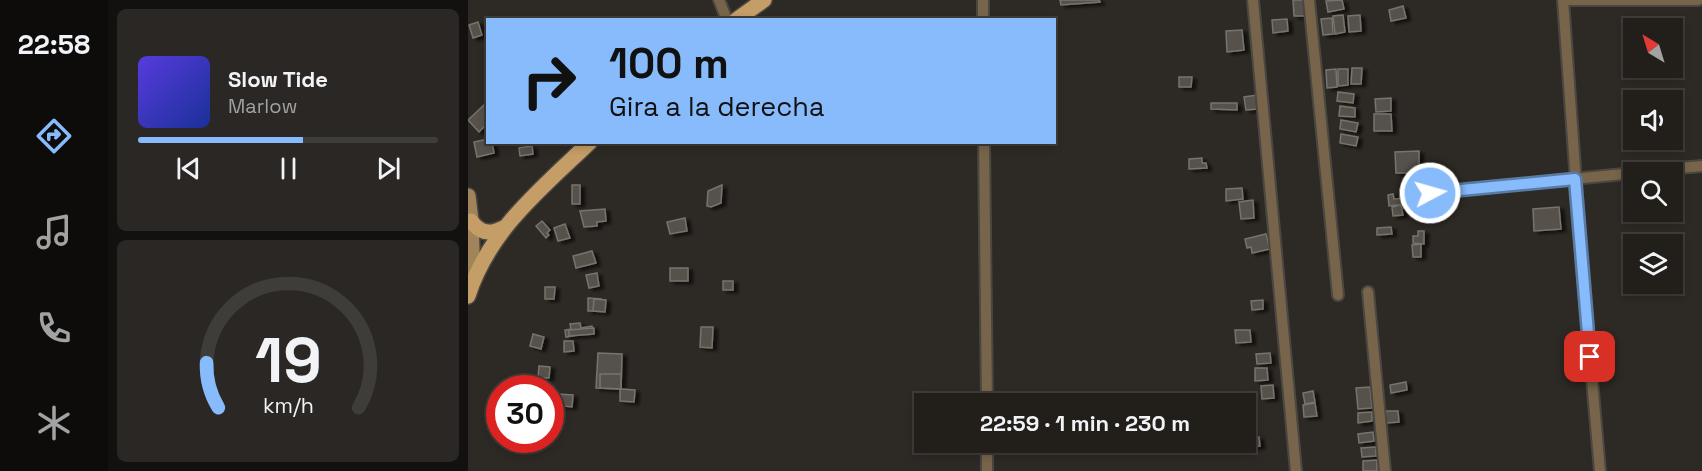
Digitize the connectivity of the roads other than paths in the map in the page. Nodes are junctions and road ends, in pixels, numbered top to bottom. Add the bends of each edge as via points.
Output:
1 (719, 0) edge
2 (764, 0) edge
3 (983, 0) edge
4 (1253, 0) edge
5 (1309, 0) edge
6 (1565, 0) edge
7 (1698, 0) edge
8 (726, 18) edge
9 (739, 18) edge
10 (983, 18) edge
11 (588, 144) edge
12 (984, 144) edge
13 (1702, 166) edge
14 (1683, 168) edge
15 (1623, 174) edge
16 (1575, 179) junction
17 (1430, 193) dead end
18 (468, 196) edge
19 (471, 221) junction
20 (504, 228) junction
21 (473, 280) junction
22 (1368, 292) dead end
23 (1338, 295) dead end
24 (468, 296) edge
25 (987, 393) edge
26 (987, 453) edge
27 (987, 471) edge
28 (1296, 471) edge
29 (1385, 471) edge
30 (1600, 471) edge

1 - 8 street
2 - 9 main road
3 - 10 street
4 - 28 street
5 - 23 street
6 - 7 street
6 - 16 street
11 - 20 main road
12 - 25 street
13 - 14 street
15 - 16 street
16 - 17 street
16 - 30 street
18 - 19 street
19 - 20 main road via 484,232
19 - 21 street
20 - 21 main road
21 - 24 main road
22 - 29 street
26 - 27 street

